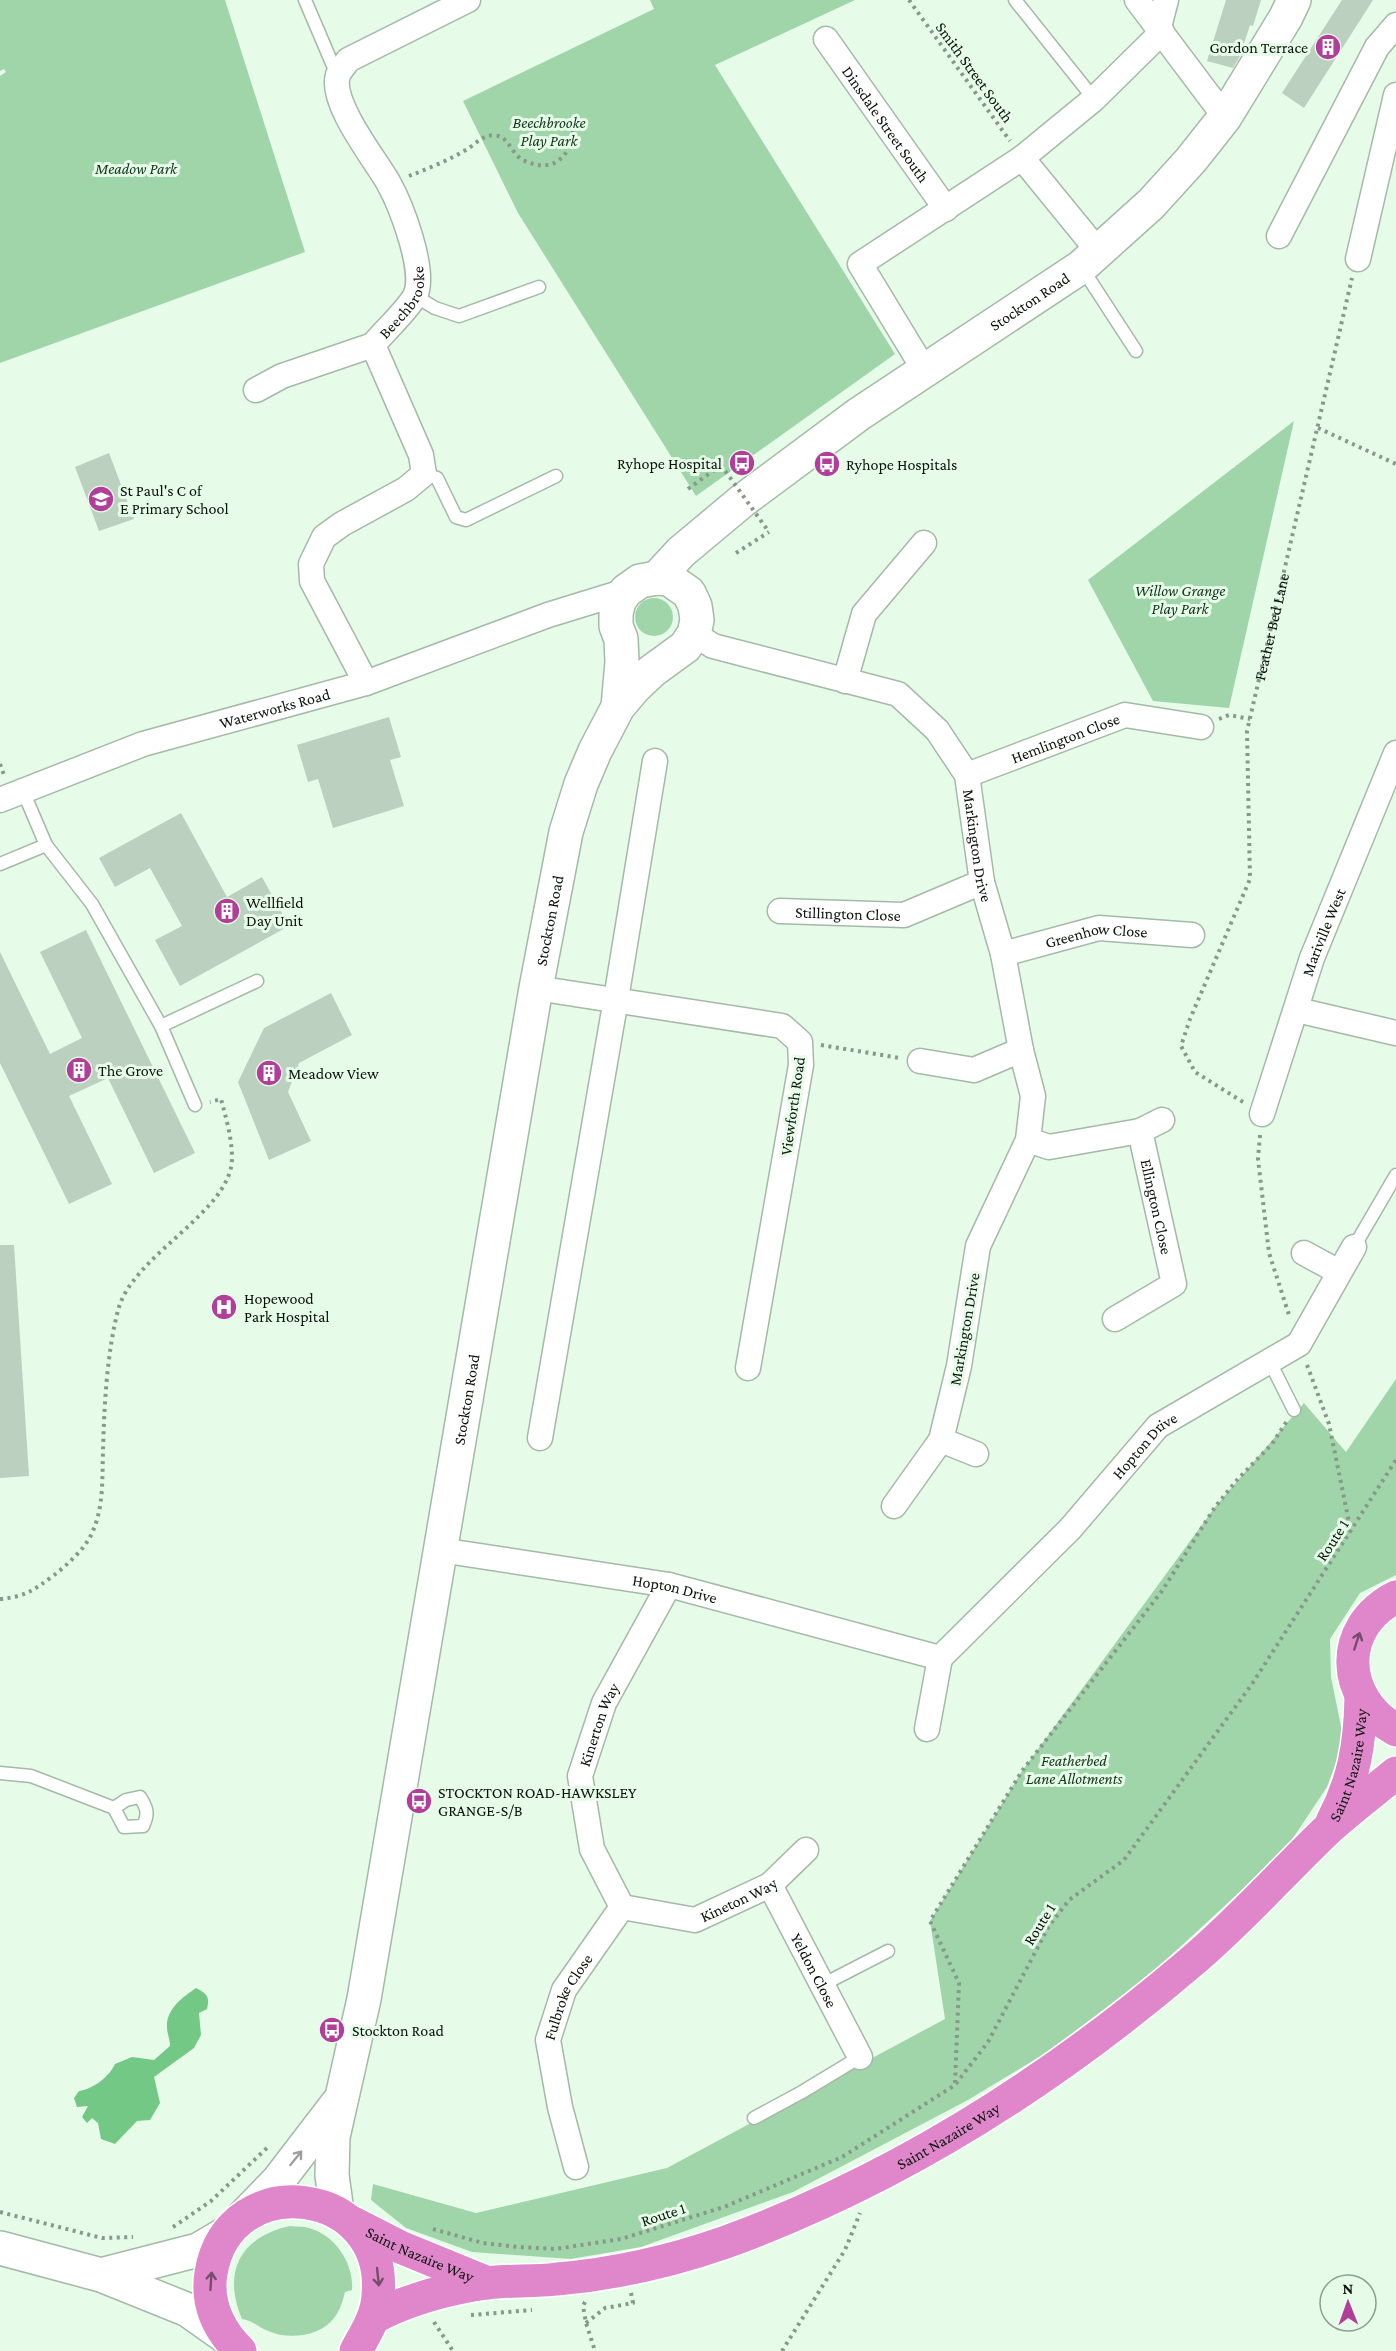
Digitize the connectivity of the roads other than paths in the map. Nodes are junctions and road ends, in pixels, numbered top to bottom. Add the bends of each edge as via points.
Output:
1 (304, 0) edge
2 (468, 0) edge
3 (1015, 0) edge
4 (1137, 0) edge
5 (1166, 0) edge
6 (1294, 0) edge
7 (1396, 25) edge
8 (1160, 29) junction
9 (826, 39) dead end
10 (338, 76) junction
11 (1396, 95) edge
12 (1094, 99) junction
13 (1225, 117) junction
14 (1022, 158) junction
15 (946, 209) junction
16 (1279, 236) dead end
17 (1090, 259) junction
18 (1358, 259) road end
19 (539, 287) dead end
20 (415, 296) junction
21 (373, 345) junction
22 (1136, 351) dead end
23 (925, 371) junction
24 (256, 390) dead end
25 (424, 474) junction
26 (556, 476) dead end
27 (699, 537) junction
28 (924, 543) dead end
29 (657, 578) junction
30 (626, 591) junction
31 (688, 593) junction
32 (548, 615) junction
33 (618, 633) junction
34 (683, 645) junction
35 (845, 681) junction
36 (366, 683) junction
37 (618, 707) junction
38 (1201, 727) road end
39 (1396, 753) edge
40 (655, 761) dead end
41 (967, 775) junction
42 (23, 791) junction
43 (0, 800) edge
44 (46, 845) junction
45 (0, 864) edge
46 (982, 882) junction
47 (780, 911) dead end
48 (1192, 935) dead end
49 (1003, 954) junction
50 (257, 981) dead end
51 (536, 988) junction
52 (616, 999) junction
53 (1297, 1010) junction
54 (160, 1026) junction
55 (1396, 1033) edge
56 (1021, 1050) junction
57 (920, 1061) road end
58 (195, 1105) road end
59 (1262, 1114) road end
60 (1162, 1120) dead end
61 (1140, 1131) junction
62 (1028, 1140) junction
63 (1396, 1175) edge
64 (1354, 1247) joint
65 (1304, 1253) dead end
66 (1339, 1272) junction
67 (1115, 1319) dead end
68 (1270, 1362) junction
69 (748, 1368) dead end
70 (1294, 1410) road end
71 (540, 1438) dead end
72 (941, 1440) junction
73 (976, 1454) dead end
74 (894, 1506) dead end
75 (440, 1550) junction
76 (669, 1585) junction
77 (1396, 1597) edge
78 (940, 1658) junction
79 (1361, 1697) junction
80 (927, 1729) dead end
81 (1396, 1730) edge
82 (0, 1773) edge
83 (1396, 1773) edge
84 (114, 1808) dead end
85 (1328, 1830) junction
86 (806, 1850) dead end
87 (770, 1885) junction
88 (622, 1907) junction
89 (888, 1951) dead end
90 (822, 1985) junction
91 (860, 2057) joint
92 (340, 2100) junction
93 (754, 2118) dead end
94 (576, 2167) dead end
95 (344, 2217) junction
96 (235, 2225) junction
97 (0, 2248) edge
98 (101, 2275) junction
99 (488, 2283) junction
100 (361, 2338) edge
101 (233, 2344) edge

1 - 10 lane
2 - 10 street via 348,60
3 - 12 lane
4 - 8 street
5 - 8 street
6 - 13 main road, Stockton Road
7 - 16 street via 1377,47
8 - 12 street
8 - 13 street
9 - 15 street, Dinsdale Street South
10 - 20 street, Beechbrooke via 338,89 348,117 388,182 407,227 419,268
11 - 18 street
12 - 14 street
13 - 17 main road, Stockton Road via 1151,204
14 - 15 street
14 - 17 street
15 - 23 street via 860,264
17 - 22 lane
17 - 23 main road, Stockton Road
19 - 20 lane via 459,316
20 - 21 street, Beechbrooke
21 - 24 street via 282,376
21 - 25 street, Beechbrooke via 422,455
23 - 27 main road, Stockton Road via 859,414
25 - 26 lane via 437,478 456,516 466,520
25 - 36 street via 406,489 324,537 311,564 312,581
27 - 29 main road, Stockton Road
27 - 31 main road
28 - 35 street via 864,614
29 - 30 main road, Stockton Road via 640,581
29 - 31 main road via 669,579
30 - 32 street, Waterworks Road
30 - 33 main road, Stockton Road via 616,614
31 - 34 main road via 697,620
32 - 33 street, Waterworks Road via 572,613 595,617
32 - 36 street, Waterworks Road
33 - 34 main road via 630,650 644,657 658,659
33 - 37 main road, Stockton Road
34 - 35 street, Markington Drive via 713,646
34 - 37 main road, Stockton Road via 646,676
35 - 41 street, Markington Drive via 898,694 937,730
36 - 42 street, Waterworks Road via 143,744
37 - 51 main road, Stockton Road via 581,784 566,832
38 - 41 street, Hemlington Close via 1125,715
39 - 53 street, Mariville West via 1324,925
40 - 52 street
41 - 46 street, Markington Drive
42 - 43 street, Waterworks Road
42 - 44 lane
44 - 45 lane
44 - 54 lane via 92,904
46 - 47 street, Stillington Close via 904,915
46 - 49 street, Markington Drive
48 - 49 street, Greenhow Close via 1099,928
49 - 56 street, Markington Drive
50 - 54 lane
51 - 52 street, Viewforth Road
51 - 75 main road, Stockton Road
52 - 69 street, Viewforth Road via 782,1026 800,1042 801,1065
52 - 71 street
53 - 55 street
53 - 59 street, Mariville West
54 - 58 lane
56 - 57 street via 974,1070
56 - 62 street, Markington Drive via 1033,1096
60 - 61 street
61 - 62 street via 1049,1147
61 - 67 street, Ellington Close via 1174,1284
62 - 72 street, Markington Drive via 978,1246 959,1366
63 - 64 lane
64 - 66 street, Hopton Drive
65 - 66 street
66 - 68 street, Hopton Drive via 1299,1344
68 - 70 lane
68 - 78 street, Hopton Drive via 1158,1425 1070,1529
72 - 73 street
72 - 74 street, Markington Drive
75 - 76 street, Hopton Drive
75 - 92 main road, Stockton Road via 364,1999
76 - 78 street, Hopton Drive
76 - 88 street, Kinerton Way via 604,1703 580,1776 592,1849
79 -> 77 highway, Saint Nazaire Way via 1352,1665 1356,1640 1368,1618
78 - 80 street
79 - 81 highway, Saint Nazaire Way via 1376,1716
79 - 85 highway, Saint Nazaire Way via 1355,1766
82 - 84 lane via 31,1776
83 - 85 highway, Saint Nazaire Way
85 - 99 highway, Saint Nazaire Way via 1191,1963 1098,2035 1026,2087 874,2178 802,2212 668,2260 564,2279
86 - 87 street, Kineton Way
87 - 88 street, Kineton Way via 695,1920
87 - 90 street, Yeldon Close
88 - 94 street, Fulbroke Close via 564,1990 548,2040
89 - 90 lane
90 - 91 street, Yeldon Close
91 - 93 lane
92 - 95 main road, Stockton Road via 333,2137 332,2175
96 -> 92 main road, Stockton Road via 298,2157
95 - 96 highway via 314,2203 289,2201 265,2205
95 - 99 highway, Saint Nazaire Way via 400,2247
95 -> 100 highway, Stockton Road via 365,2238 379,2277 378,2298
96 - 98 main road via 198,2250
101 -> 96 highway, Stockton Road via 213,2313 209,2285 213,2258
97 - 98 main road
98 - 101 main road via 188,2310
99 - 100 highway, Saint Nazaire Way via 400,2304

